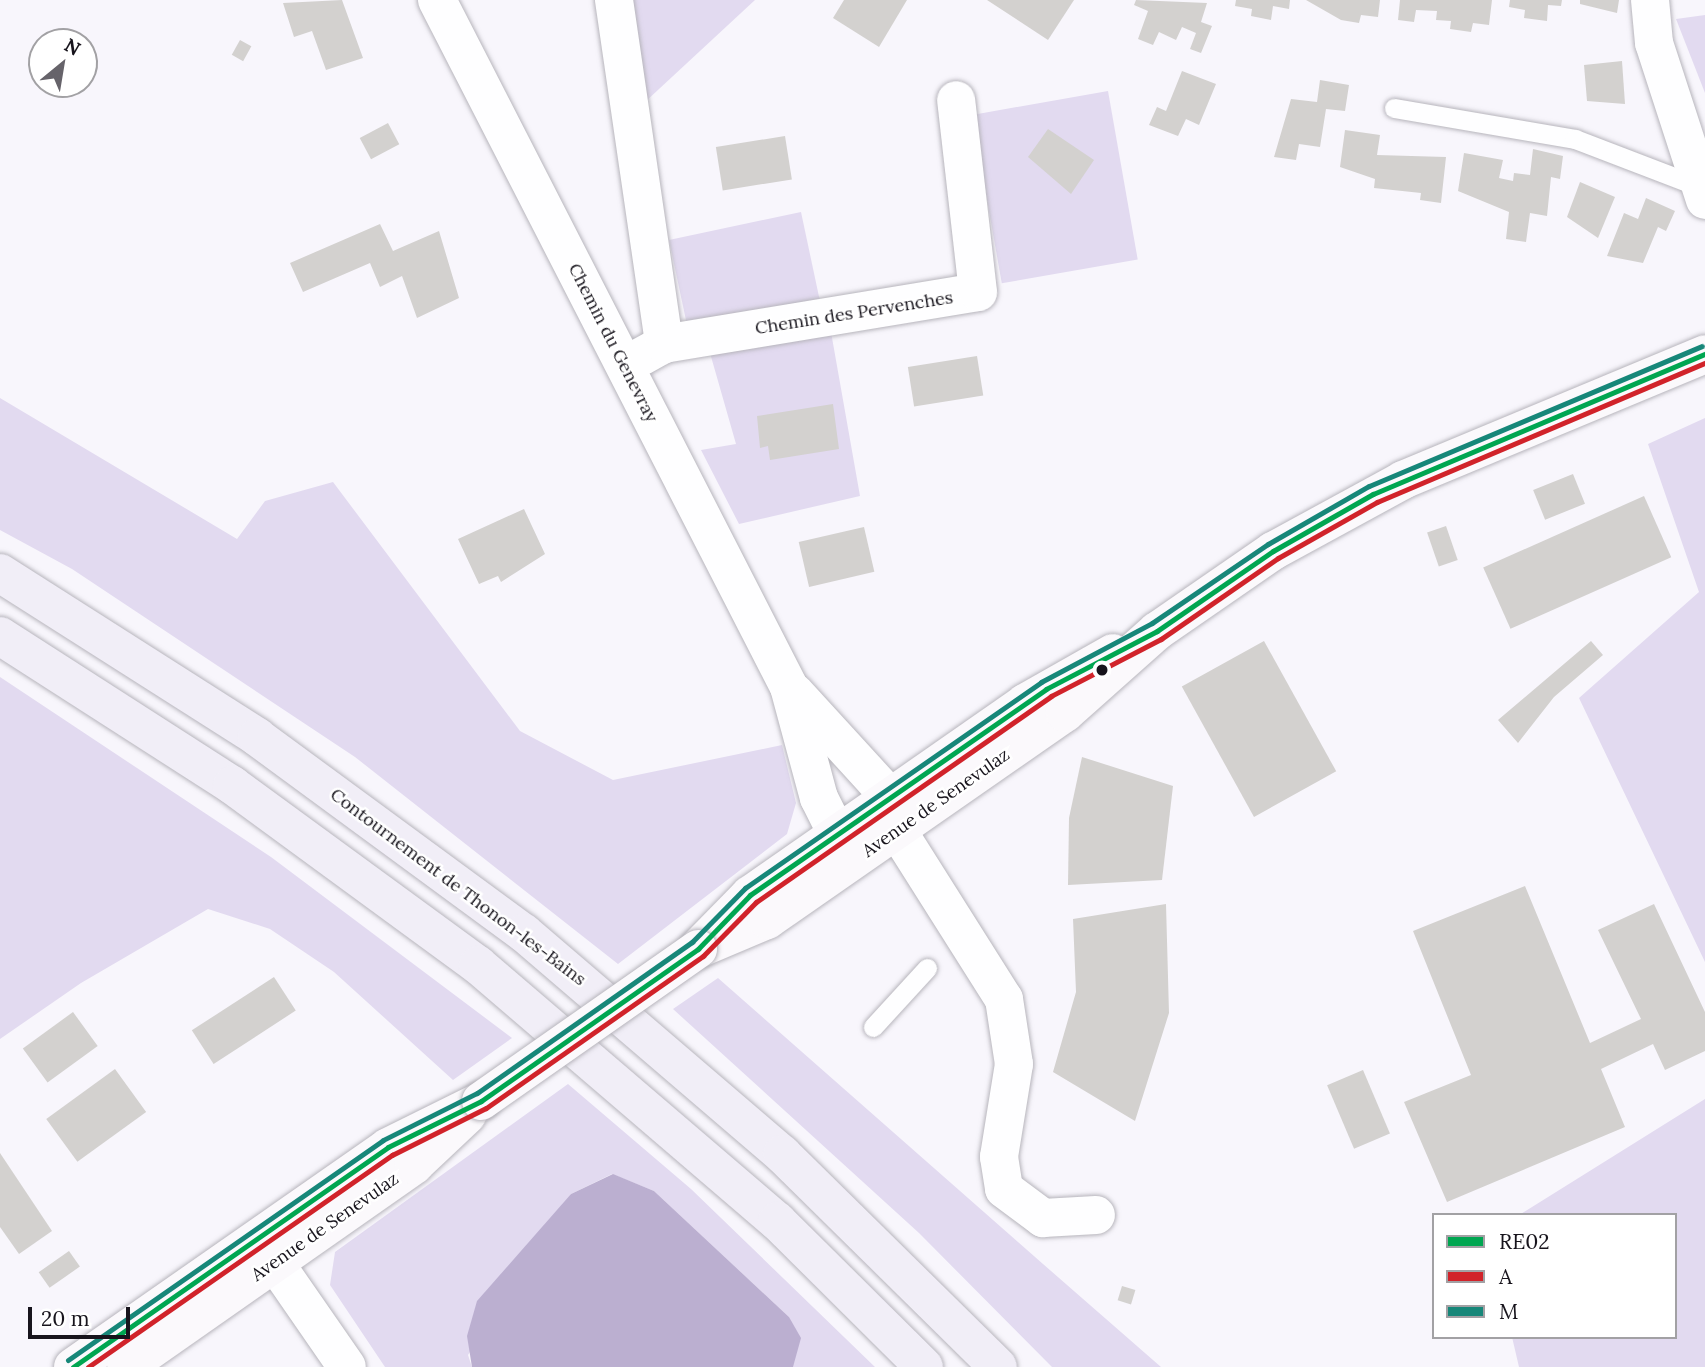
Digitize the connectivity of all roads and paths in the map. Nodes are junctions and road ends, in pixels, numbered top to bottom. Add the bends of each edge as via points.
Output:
1 (437, 0) edge
2 (614, 0) edge
3 (1652, 0) edge
4 (956, 100) dead end
5 (1394, 108) dead end
6 (1703, 193) edge
7 (664, 344) junction
8 (1705, 354) edge
9 (625, 366) junction
10 (0, 573) edge
11 (0, 636) edge
12 (789, 687) junction
13 (893, 813) junction
14 (846, 846) junction
15 (927, 968) dead end
16 (873, 1027) dead end
17 (1096, 1215) dead end
18 (266, 1250) junction
19 (73, 1367) edge
20 (126, 1367) edge
21 (347, 1367) edge
22 (924, 1367) edge
23 (998, 1367) edge

1 - 9 street, Chemin du Genevray
2 - 7 street
3 - 6 street via 1654,43
4 - 7 street, Chemin des Pervenches via 978,292
5 - 6 lane via 1576,139
7 - 9 street, Chemin des Pervenches
8 - 13 main road, Avenue de Senevulaz via 1373,494 1273,551 1157,631 1080,701
9 - 12 street, Chemin du Genevray
10 - 23 highway, Contournement de Thonon-les-Bains via 257,737 524,933 782,1154
11 - 22 highway via 232,785 478,965 777,1222
12 - 13 street, Chemin du Genevray
12 - 14 street, Chemin du Genevray via 819,798
13 - 14 main road, Avenue de Senevulaz
13 - 17 street, Chemin du Genevray via 1004,999 1014,1064 999,1157 1004,1189 1043,1218
14 - 18 main road, Avenue de Senevulaz, bridge via 735,906 698,949 481,1101 424,1158
15 - 16 lane
18 - 19 main road, Avenue de Senevulaz
18 - 20 main road, Avenue de Senevulaz
18 - 21 street

